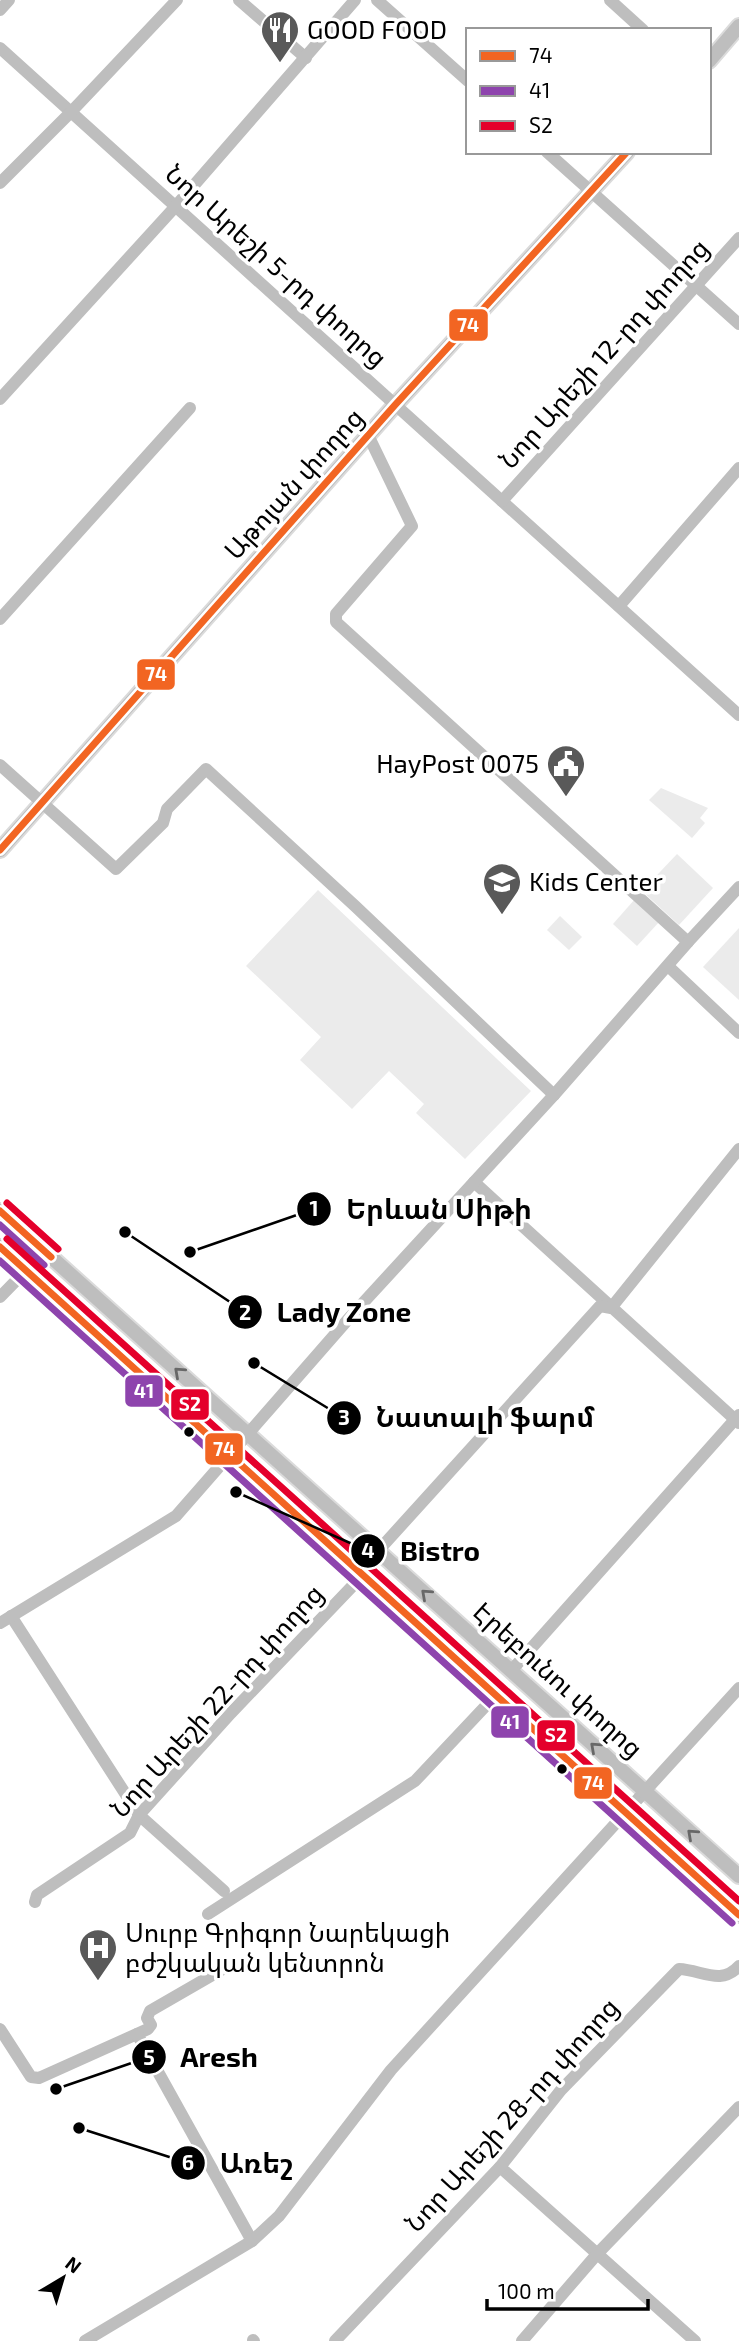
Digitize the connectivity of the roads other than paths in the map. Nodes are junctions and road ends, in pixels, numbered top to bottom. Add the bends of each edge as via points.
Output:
1 (9, 0) edge
2 (177, 0) edge
3 (239, 0) edge
4 (355, 0) edge
5 (377, 0) edge
6 (610, 0) edge
7 (0, 10) edge
8 (739, 26) edge
9 (641, 28) edge
10 (0, 48) edge
11 (306, 58) junction
12 (711, 59) edge
13 (466, 79) edge
14 (71, 112) junction
15 (549, 154) edge
16 (625, 154) edge
17 (0, 183) edge
18 (590, 192) junction
19 (175, 206) junction
20 (739, 238) edge
21 (696, 285) junction
22 (739, 324) edge
23 (0, 399) edge
24 (395, 405) junction
25 (190, 408) dead end
26 (369, 437) junction
27 (739, 468) edge
28 (502, 501) junction
29 (619, 606) junction
30 (0, 619) edge
31 (736, 706) edge
32 (0, 765) edge
33 (42, 802) junction
34 (0, 850) edge
35 (739, 887) edge
36 (688, 942) junction
37 (668, 966) junction
38 (739, 1033) edge
39 (554, 1095) junction
40 (739, 1149) edge
41 (474, 1182) junction
42 (0, 1211) edge
43 (0, 1247) edge
44 (45, 1251) junction
45 (26, 1270) junction
46 (0, 1297) edge
47 (611, 1308) junction
48 (738, 1419) edge
49 (247, 1434) junction
50 (230, 1454) junction
51 (378, 1551) junction
52 (363, 1575) junction
53 (5, 1619) edge
54 (511, 1671) junction
55 (739, 1688) edge
56 (496, 1695) junction
57 (646, 1792) junction
58 (626, 1813) junction
59 (139, 1815) junction
60 (739, 1876) edge
61 (224, 1891) dead end
62 (35, 1902) dead end
63 (208, 1914) dead end
64 (739, 1915) edge
65 (228, 1966) dead end
66 (739, 1966) edge
67 (0, 2031) edge
68 (137, 2034) junction
69 (739, 2107) edge
70 (500, 2167) junction
71 (252, 2241) junction
72 (598, 2253) junction
73 (85, 2341) edge
74 (335, 2341) edge
75 (522, 2341) edge
76 (695, 2341) edge

1 - 7 street
2 - 14 street
3 - 11 street
4 - 11 street
5 - 13 street
6 - 9 street
8 - 12 main road
10 - 14 street, Նոր Արեշի 5-րդ փողոց
11 - 19 street
14 - 17 street
14 - 19 street, Նոր Արեշի 5-րդ փողոց
15 - 18 street
16 - 18 main road, Աթոյան փողոց
18 - 21 street
18 - 24 main road, Աթոյան փողոց
19 - 23 street
19 - 24 street, Նոր Արեշի 5-րդ փողոց
20 - 21 street, Նոր Արեշի 12-րդ փողոց
21 - 22 street
21 - 28 street, Նոր Արեշի 12-րդ փողոց
24 - 26 main road, Աթոյան փողոց
24 - 28 street, Նոր Արեշի 5-րդ փողոց
25 - 30 street
26 - 33 main road, Աթոյան փողոց
26 - 36 street via 412,526 336,614 336,622
27 - 29 street
28 - 29 street, Նոր Արեշի 5-րդ փողոց
29 - 31 street, Նոր Արեշի 5-րդ փողոց
32 - 33 street
33 - 34 main road, Աթոյան փողոց
33 - 39 street via 116,869 163,823 167,808 206,769
35 - 36 street
36 - 37 street
37 - 38 street
37 - 39 street
39 - 41 street
40 - 47 street
41 - 47 street
41 - 49 street
42 - 44 main road, Էրեբունու փողոց
43 - 45 main road, Էրեբունու փողոց
44 - 45 street
49 -> 44 main road, Էրեբունու փողոց
45 - 46 street
45 - 50 main road, Էրեբունու փողոց
47 - 48 street
47 - 51 street via 600,1306
48 - 54 street
49 - 50 street
49 - 51 main road, Էրեբունու փողոց
50 - 52 main road, Էրեբունու փողոց
50 - 53 street via 176,1516
54 -> 51 main road, Էրեբունու փողոց
52 - 56 main road, Էրեբունու փողոց
52 - 59 street, Նոր Արեշի 22-րդ փողոց
53 - 59 street
57 -> 54 main road, Էրեբունու փողոց
55 - 57 street
56 - 58 main road, Էրեբունու փողոց
56 - 63 street via 415,1781
57 - 58 street
60 -> 57 main road, Էրեբունու փողոց
58 - 64 main road, Էրեբունու փողոց
58 - 71 street via 391,2070 279,2216
59 - 61 street
59 - 62 street, Նոր Արեշի 22-րդ փողոց via 130,1833 37,1895
65 - 68 street via 150,2011 150,2028
66 - 70 street, Նոր Արեշի 28-րդ փողոց via 721,1978 679,1969 561,2090
67 - 68 street via 31,2077 39,2078
68 - 71 street
69 - 72 street
70 - 72 street
70 - 74 street, Նոր Արեշի 28-րդ փողոց
71 - 73 street
72 - 75 street
72 - 76 street

